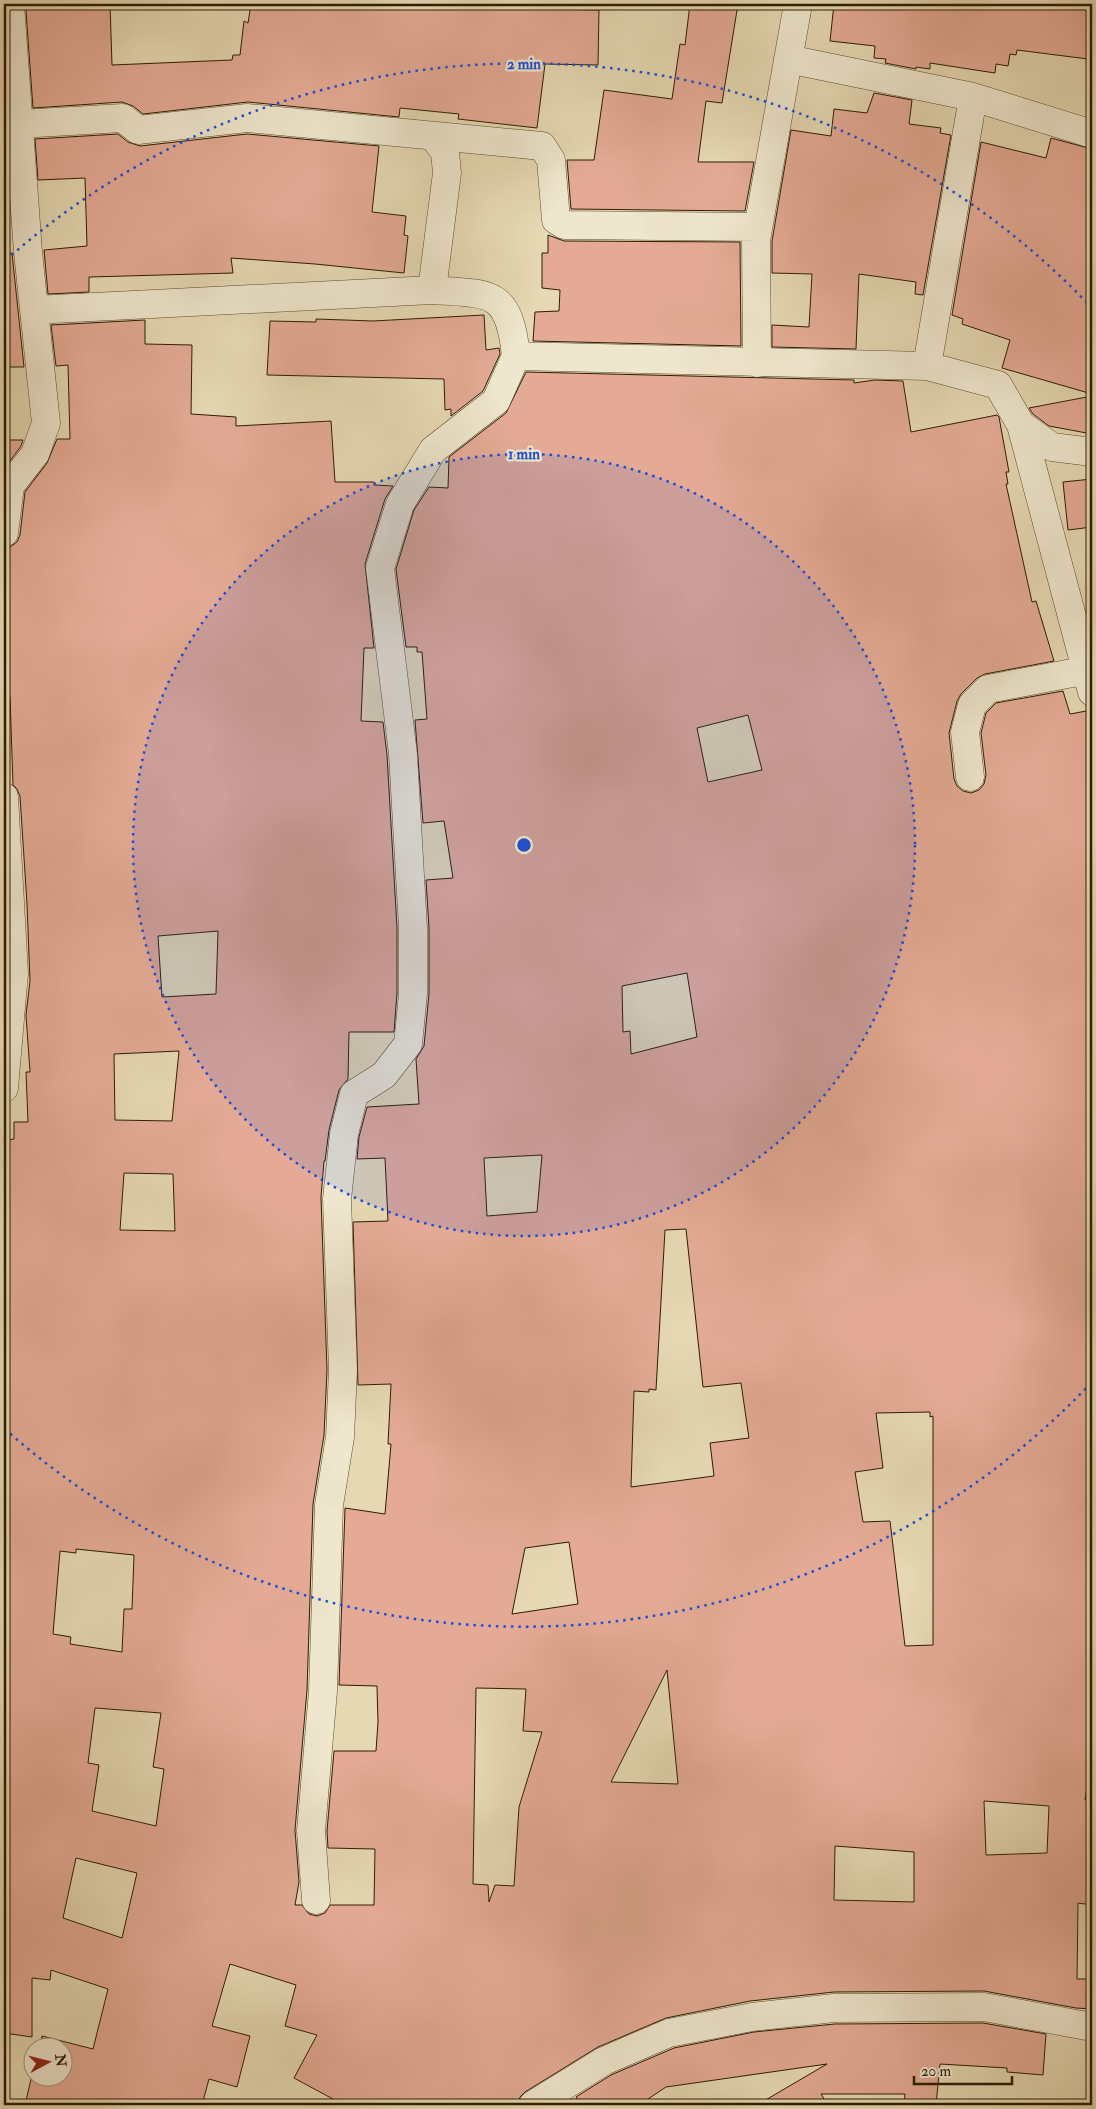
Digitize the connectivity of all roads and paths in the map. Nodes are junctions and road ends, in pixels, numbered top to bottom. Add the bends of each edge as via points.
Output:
1 (10, 4) edge
2 (798, 4) edge
3 (788, 59) junction
4 (973, 97) junction
5 (19, 124) junction
6 (1092, 134) edge
7 (433, 136) junction
8 (758, 227) junction
9 (432, 290) junction
10 (34, 310) junction
11 (516, 356) junction
12 (757, 363) junction
13 (927, 366) junction
14 (1021, 425) junction
15 (1092, 449) edge
16 (4, 532) edge
17 (1090, 681) edge
18 (970, 777) dead end
19 (4, 797) edge
20 (4, 1088) edge
21 (316, 1900) dead end
22 (1092, 2027) edge
23 (533, 2105) edge

1 - 5 street
2 - 3 street
3 - 4 street
3 - 8 street
4 - 6 street
4 - 13 street
5 - 7 street via 123,118 138,130 247,118
5 - 10 street
7 - 8 street via 542,146 551,160 556,220 564,225
7 - 9 street via 445,152 447,172
8 - 12 street
9 - 10 street
9 - 11 street via 482,294 502,304 513,330
10 - 16 street via 46,423 35,454 10,486
11 - 12 street
11 - 21 street via 496,401 433,450 400,504 380,568 403,754 413,928 413,994 408,1044 384,1075 354,1094 344,1134 337,1199 343,1370 340,1437 329,1504 323,1691 311,1831
12 - 13 street
13 - 14 street via 998,385
14 - 15 street via 1052,447
14 - 17 street
17 - 18 street via 988,689 972,705 965,732
19 - 20 street via 14,973
22 - 23 street via 984,2007 834,2008 752,2017 668,2033 604,2061

